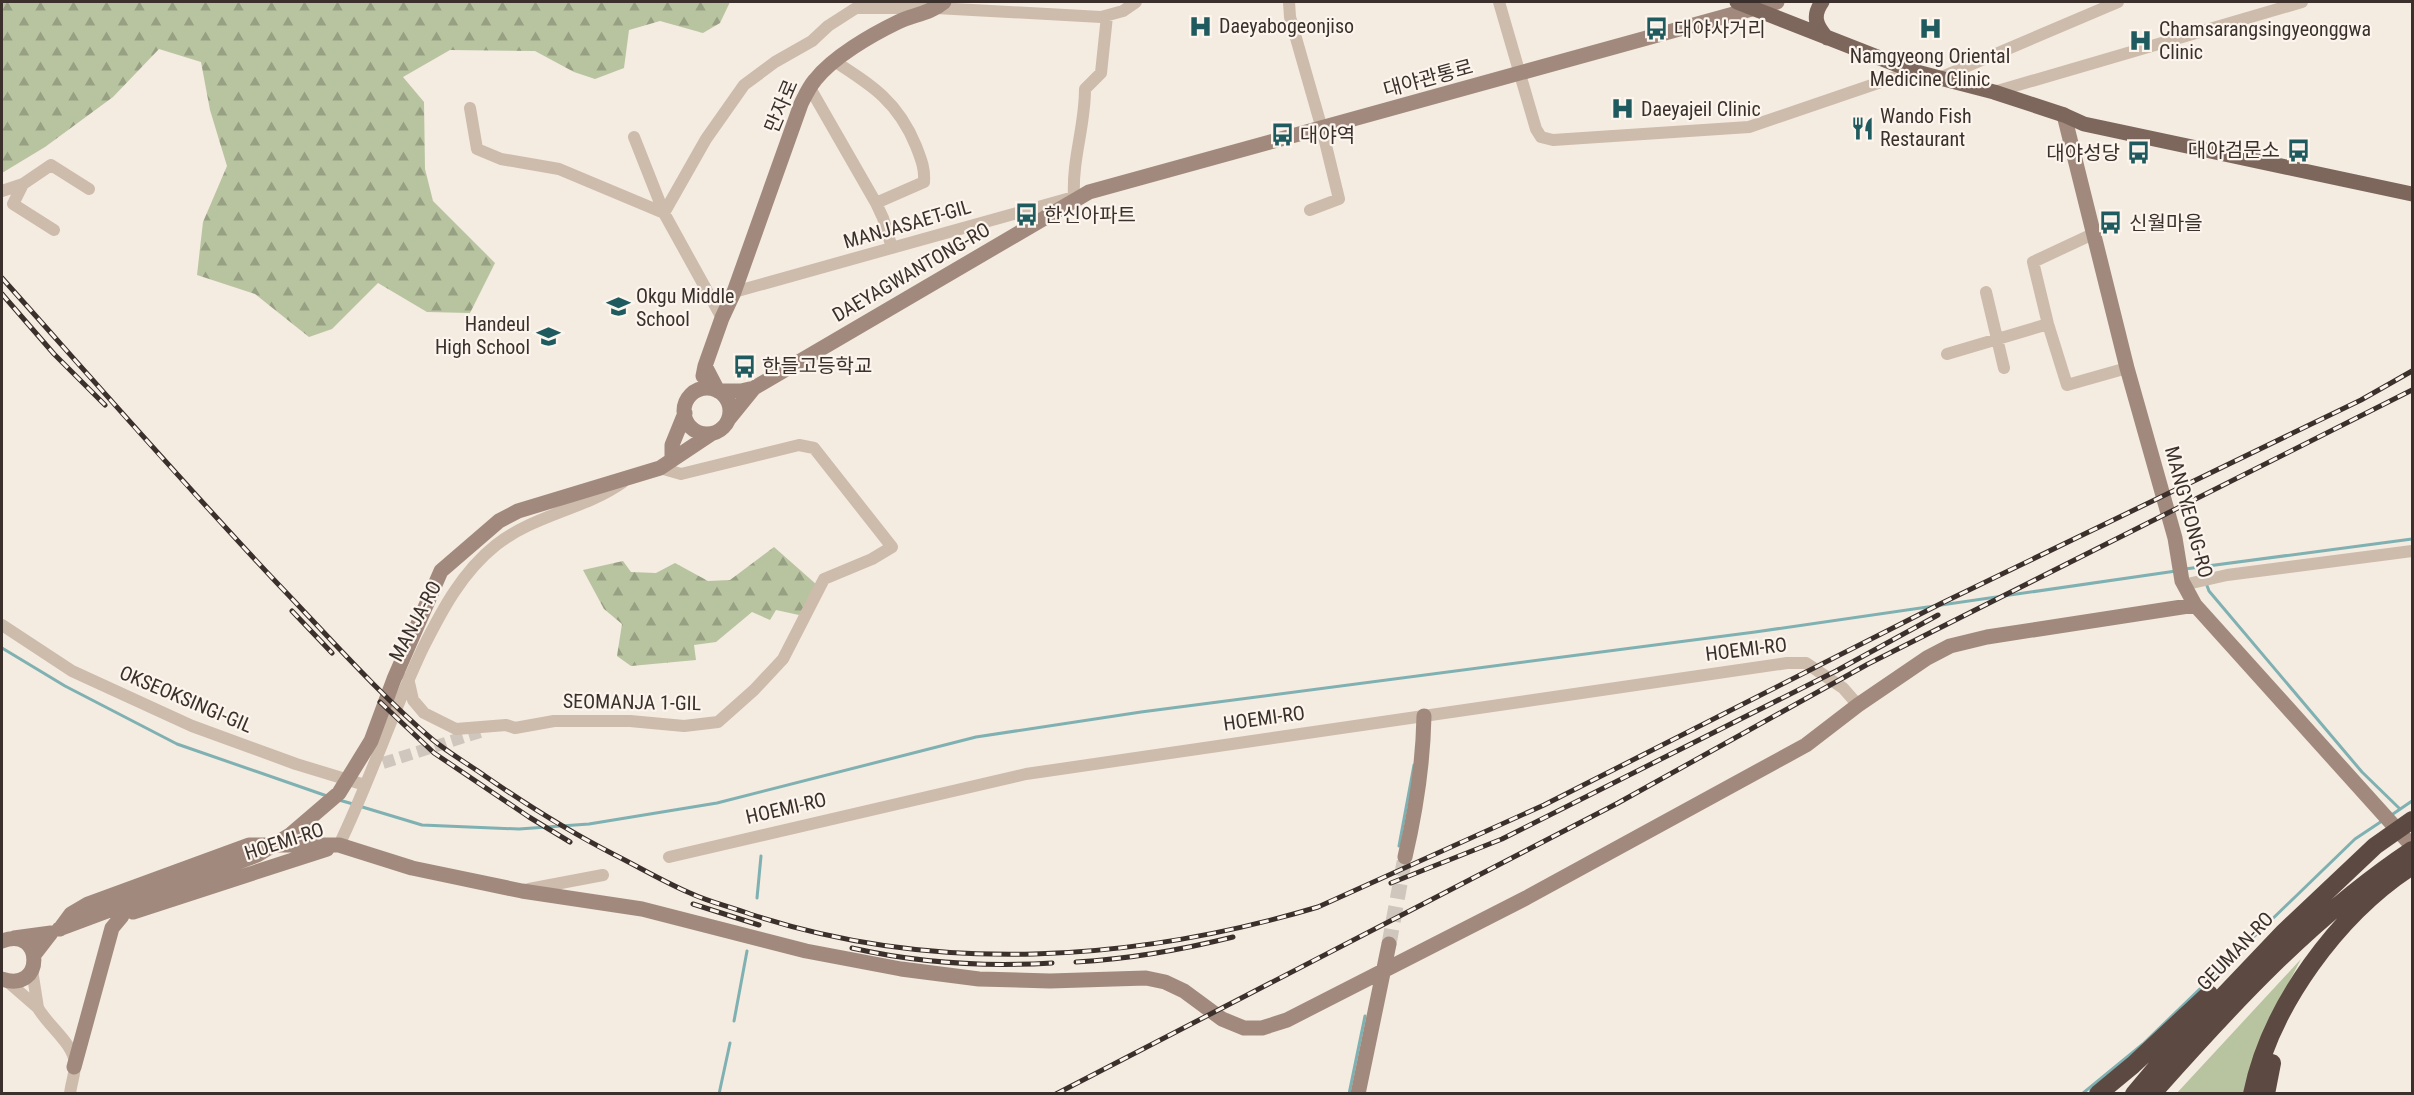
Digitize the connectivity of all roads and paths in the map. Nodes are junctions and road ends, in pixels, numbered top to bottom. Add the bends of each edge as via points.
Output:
1 (1136, 2) edge
2 (1289, 2) edge
3 (1498, 2) edge
4 (1737, 2) edge
5 (1777, 2) edge
6 (1822, 2) edge
7 (2118, 2) edge
8 (2302, 2) edge
9 (856, 5) edge
10 (940, 5) edge
11 (1752, 9) junction
12 (1107, 16) junction
13 (1827, 38) junction
14 (834, 60) junction
15 (1913, 71) junction
16 (1519, 75) junction
17 (1937, 79) junction
18 (810, 88) junction
19 (1995, 92) junction
20 (470, 108) dead end
21 (2064, 115) junction
22 (1322, 129) junction
23 (634, 137) dead end
24 (23, 184) junction
25 (2412, 186) edge
26 (89, 189) dead end
27 (2, 191) edge
28 (1089, 192) junction
29 (2412, 194) edge
30 (1074, 197) junction
31 (876, 203) junction
32 (1310, 210) dead end
33 (664, 213) junction
34 (54, 230) dead end
35 (2095, 233) junction
36 (892, 248) junction
37 (735, 292) junction
38 (1986, 292) dead end
39 (722, 318) junction
40 (2048, 324) junction
41 (1996, 340) junction
42 (1947, 354) dead end
43 (705, 366) junction
44 (2004, 368) dead end
45 (2127, 368) junction
46 (754, 388) junction
47 (718, 391) junction
48 (696, 392) junction
49 (685, 413) junction
50 (728, 420) junction
51 (711, 434) junction
52 (672, 457) junction
53 (660, 468) junction
54 (627, 479) junction
55 (2412, 551) edge
56 (2183, 583) junction
57 (2195, 604) junction
58 (2, 625) edge
59 (408, 678) junction
60 (1858, 705) junction
61 (1424, 716) junction
62 (506, 725) junction
63 (483, 731) tunnel mouth
64 (363, 791) junction
65 (2412, 820) edge
66 (339, 846) junction
67 (2412, 848) edge
68 (669, 856) dead end
69 (1405, 857) tunnel mouth
70 (2412, 866) edge
71 (2389, 873) junction
72 (603, 875) dead end
73 (522, 891) junction
74 (2358, 909) junction
75 (122, 916) junction
76 (56, 931) junction
77 (2284, 932) junction
78 (6, 939) edge
79 (1389, 944) tunnel mouth
80 (33, 963) junction
81 (1383, 971) junction
82 (4, 980) edge
83 (38, 1008) junction
84 (74, 1067) junction
85 (70, 1094) edge
86 (1358, 1094) edge
87 (2098, 1094) edge
88 (2134, 1094) edge
89 (2152, 1094) edge
90 (2252, 1094) edge
91 (2266, 1094) edge

1 - 12 street
2 - 22 street
3 - 16 street
4 - 11 main road
5 - 11 street, 대야관통로
6 - 13 main road via 1815,15 1817,27
7 - 17 street
8 - 19 street
9 - 10 street
9 - 33 street via 812,41 744,85 706,139
10 - 12 street
10 - 14 street, 만자로 via 897,22
11 - 13 main road
11 - 16 street, 대야관통로
12 - 30 street via 1101,73 1085,89 1085,111 1074,159
13 - 15 main road
14 - 18 street, 만자로
14 - 31 street via 876,88 893,106 908,128 925,169 924,182
15 - 16 street via 1749,127 1553,141 1541,137 1536,129
15 - 17 main road
16 - 22 street, 대야관통로
17 - 19 main road
18 - 31 street
18 - 37 street, 만자로
19 - 21 main road
20 - 33 street via 477,149 501,159 559,169
21 - 25 main road
21 - 29 main road via 2084,124
21 - 35 street, MANGYEONG-RO
22 - 28 street, 대야관통로
22 - 32 street via 1339,199
23 - 33 street
24 - 26 street via 51,165
24 - 27 street
24 - 34 street via 14,204
28 - 30 street, MANJASAET-GIL
28 - 46 street, DAEYAGWANTONG-RO
30 - 36 street, MANJASAET-GIL
31 - 36 street
33 - 39 street
35 - 40 street via 2033,262
35 - 45 street, MANGYEONG-RO
36 - 37 street, MANJASAET-GIL
37 - 39 street
38 - 41 street
39 - 43 street
40 - 41 street
40 - 45 street via 2067,385
41 - 42 street
41 - 44 street
43 - 47 street
43 - 48 street
45 - 56 street, MANGYEONG-RO via 2175,538
46 - 47 street
46 - 50 street
47 - 48 street via 707,388
47 - 50 street via 730,406
48 - 49 street via 688,399
49 - 51 street via 696,431
49 - 52 street via 672,445
50 - 51 street
51 - 52 street, MANJA-RO
52 - 53 street, MANJA-RO
53 - 54 street, MANJA-RO
53 - 62 street, SEOMANJA 1-GIL via 681,474 799,445 814,448 892,547 824,579 783,659 718,722 684,726 630,721 554,721 515,728
54 - 59 street, MANJA-RO via 607,493 531,524 497,544 454,589
54 - 76 street, MANJA-RO via 518,511 499,521 441,572 371,741 339,793 290,835 236,864
55 - 56 street
56 - 57 street, MANGYEONG-RO
57 - 60 street via 1950,646
57 - 67 street, MANGYEONG-RO
58 - 64 street, OKSEOKSINGI-GIL via 72,671 192,726
59 - 62 street, SEOMANJA 1-GIL via 413,700 424,713 444,724 456,729
59 - 64 street, MANJA-RO via 377,766
60 - 61 street, HOEMI-RO via 1843,688 1806,663 1787,663
60 - 81 street via 1806,745 1526,898
61 - 68 street, HOEMI-RO via 1026,774
61 - 69 street via 1418,801
62 - 63 street, SEOMANJA 1-GIL
64 - 66 street, MANJA-RO
65 - 77 highway, GEUMAN-RO via 2375,846
66 - 73 street via 412,868
66 - 75 street, HOEMI-RO
66 - 76 street, HOEMI-RO via 249,845 88,904 71,914
67 - 71 highway
70 - 71 highway
71 - 74 highway
71 - 89 highway via 2307,931
72 - 73 street
73 - 81 street via 642,909 806,951 901,969 979,979 1146,978 1184,991 1222,1019 1244,1028 1262,1028 1287,1020
74 - 90 highway via 2318,954 2296,989 2271,1036
74 - 91 highway via 2290,1014 2272,1061
75 - 76 street, HOEMI-RO
75 - 84 street via 112,928
76 - 78 street
76 - 80 street
77 - 87 highway via 2234,969
77 - 88 highway, GEUMAN-RO
78 - 80 street via 26,942
79 - 81 street
80 - 82 street via 21,980
80 - 83 street
81 - 86 street
82 - 83 street
83 - 84 street via 72,1053
84 - 85 street

